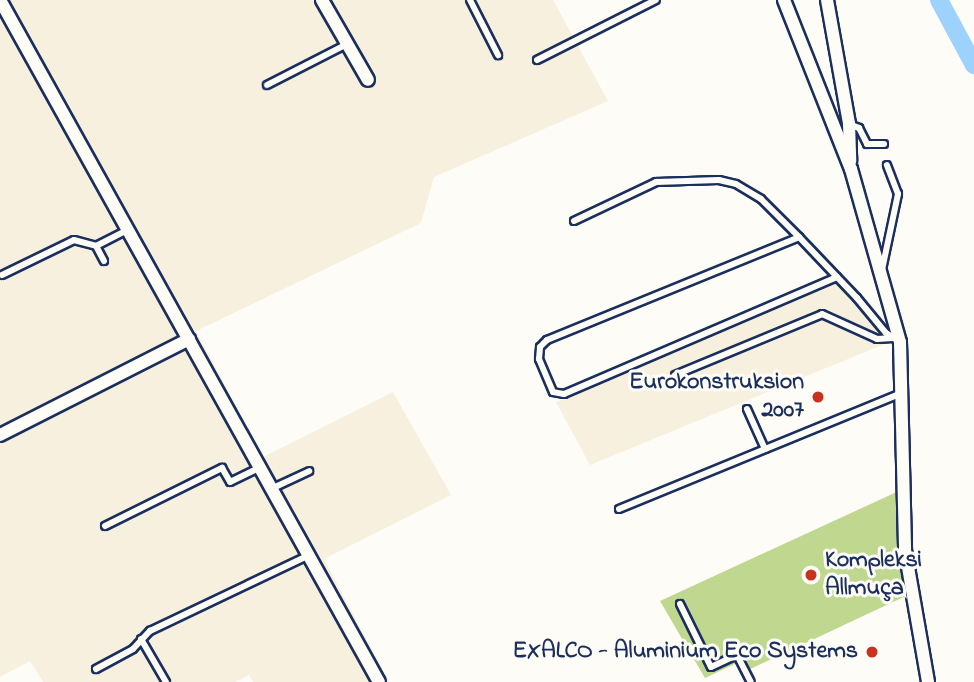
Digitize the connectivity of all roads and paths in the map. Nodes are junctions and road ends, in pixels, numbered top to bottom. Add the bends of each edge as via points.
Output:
1 (0, 0) edge
2 (322, 0) edge
3 (470, 0) edge
4 (656, 0) edge
5 (784, 0) edge
6 (827, 0) edge
7 (347, 44) junction
8 (498, 55) dead end
9 (537, 60) dead end
10 (368, 80) dead end
11 (267, 85) dead end
12 (849, 124) junction
13 (884, 144) dead end
14 (887, 165) dead end
15 (850, 169) junction
16 (574, 221) dead end
17 (128, 230) junction
18 (799, 237) junction
19 (96, 246) junction
20 (104, 261) dead end
21 (879, 273) junction
22 (2, 275) dead end
23 (837, 277) junction
24 (189, 339) junction
25 (896, 340) junction
26 (675, 375) dead end
27 (902, 394) junction
28 (747, 409) dead end
29 (0, 435) edge
30 (765, 449) junction
31 (261, 467) junction
32 (309, 471) dead end
33 (272, 488) junction
34 (619, 509) dead end
35 (105, 526) dead end
36 (309, 555) junction
37 (680, 604) dead end
38 (141, 639) junction
39 (96, 669) dead end
40 (166, 682) edge
41 (379, 682) edge
42 (751, 682) edge
43 (928, 682) edge

1 - 17 street
2 - 7 street
3 - 8 lane
4 - 9 lane
5 - 15 street
6 - 12 street
7 - 10 street
7 - 11 lane
12 - 13 lane via 859,128 867,144
12 - 15 street
14 - 21 lane via 898,194 888,227 886,263
15 - 21 street
16 - 18 lane via 656,182 719,180 761,199
17 - 19 lane
17 - 24 street
18 - 23 lane
18 - 23 lane via 547,340 538,354 550,387 558,394 569,393
19 - 20 lane
19 - 22 lane via 74,240
21 - 25 street
23 - 25 lane
24 - 29 street
24 - 31 street
25 - 26 lane via 877,339 822,314
25 - 27 street
27 - 30 lane
27 - 43 street via 905,550
28 - 30 lane
30 - 34 lane
31 - 33 street
31 - 35 lane via 230,482 222,468
32 - 33 lane
33 - 36 street
36 - 38 lane
36 - 41 street
37 - 42 lane via 711,667 737,656
38 - 39 lane via 133,649
38 - 40 lane

